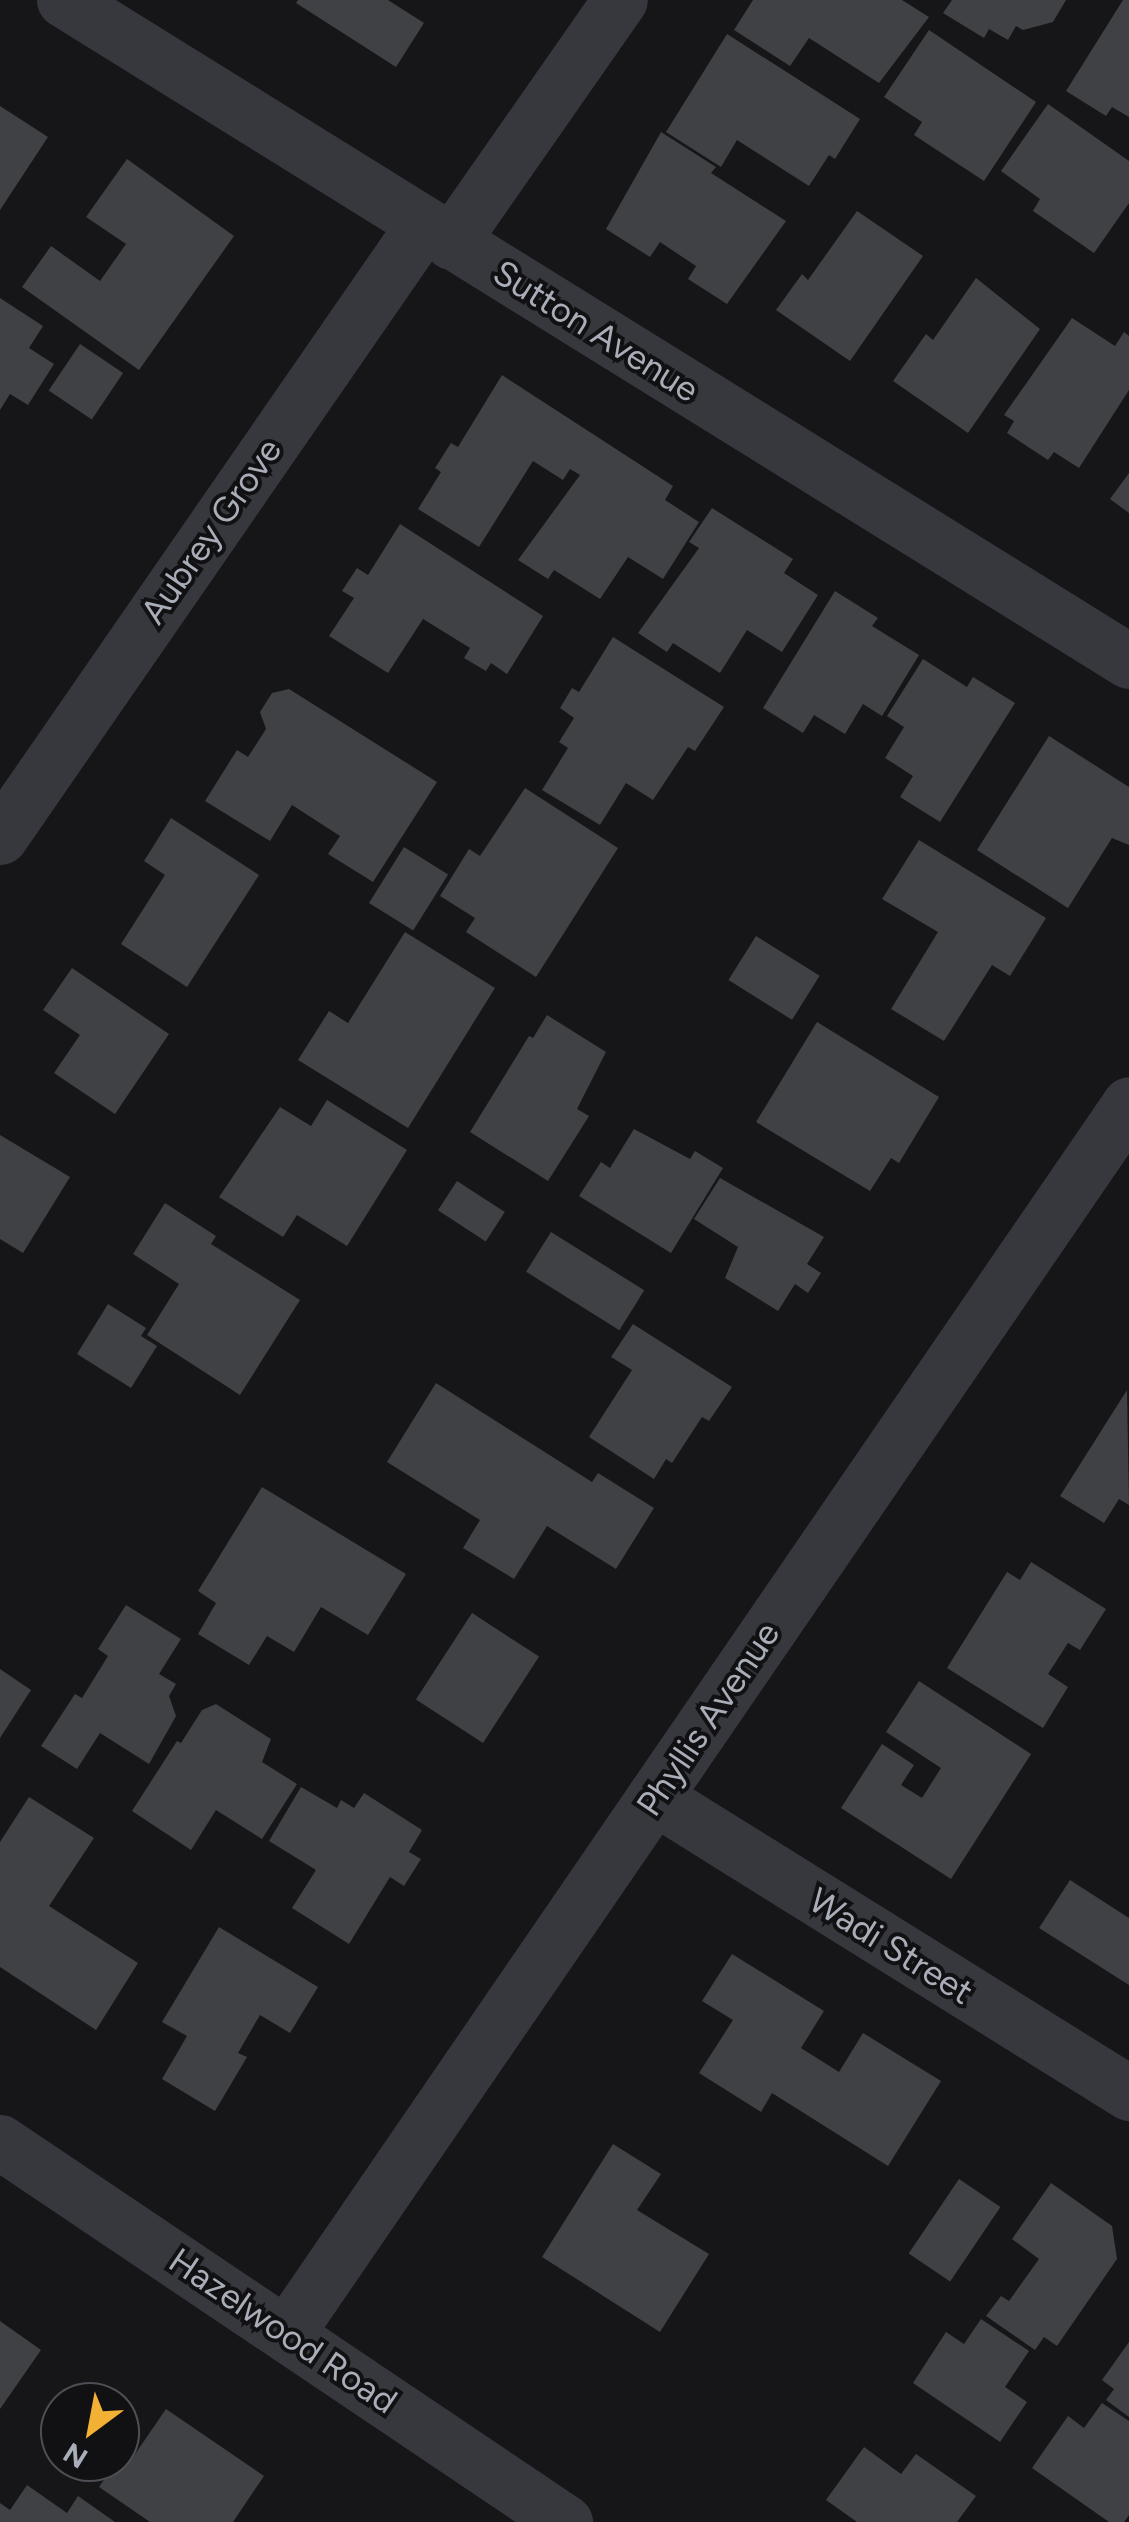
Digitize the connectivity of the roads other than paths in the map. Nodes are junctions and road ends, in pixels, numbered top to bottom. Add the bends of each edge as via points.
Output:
1 (64, 0) edge
2 (620, 0) edge
3 (437, 234) junction
4 (1129, 660) edge
5 (0, 837) edge
6 (1129, 1104) edge
7 (654, 1798) junction
8 (1129, 2094) edge
9 (0, 2142) edge
10 (286, 2334) junction
11 (565, 2522) edge

1 - 3 street, Sutton Avenue
2 - 3 street, Aubrey Grove
3 - 4 street, Sutton Avenue
3 - 5 street, Aubrey Grove
6 - 7 street, Phyllis Avenue
7 - 8 street, Wadi Street
7 - 10 street, Phyllis Avenue
9 - 10 street, Hazelwood Road
10 - 11 street, Hazelwood Road

